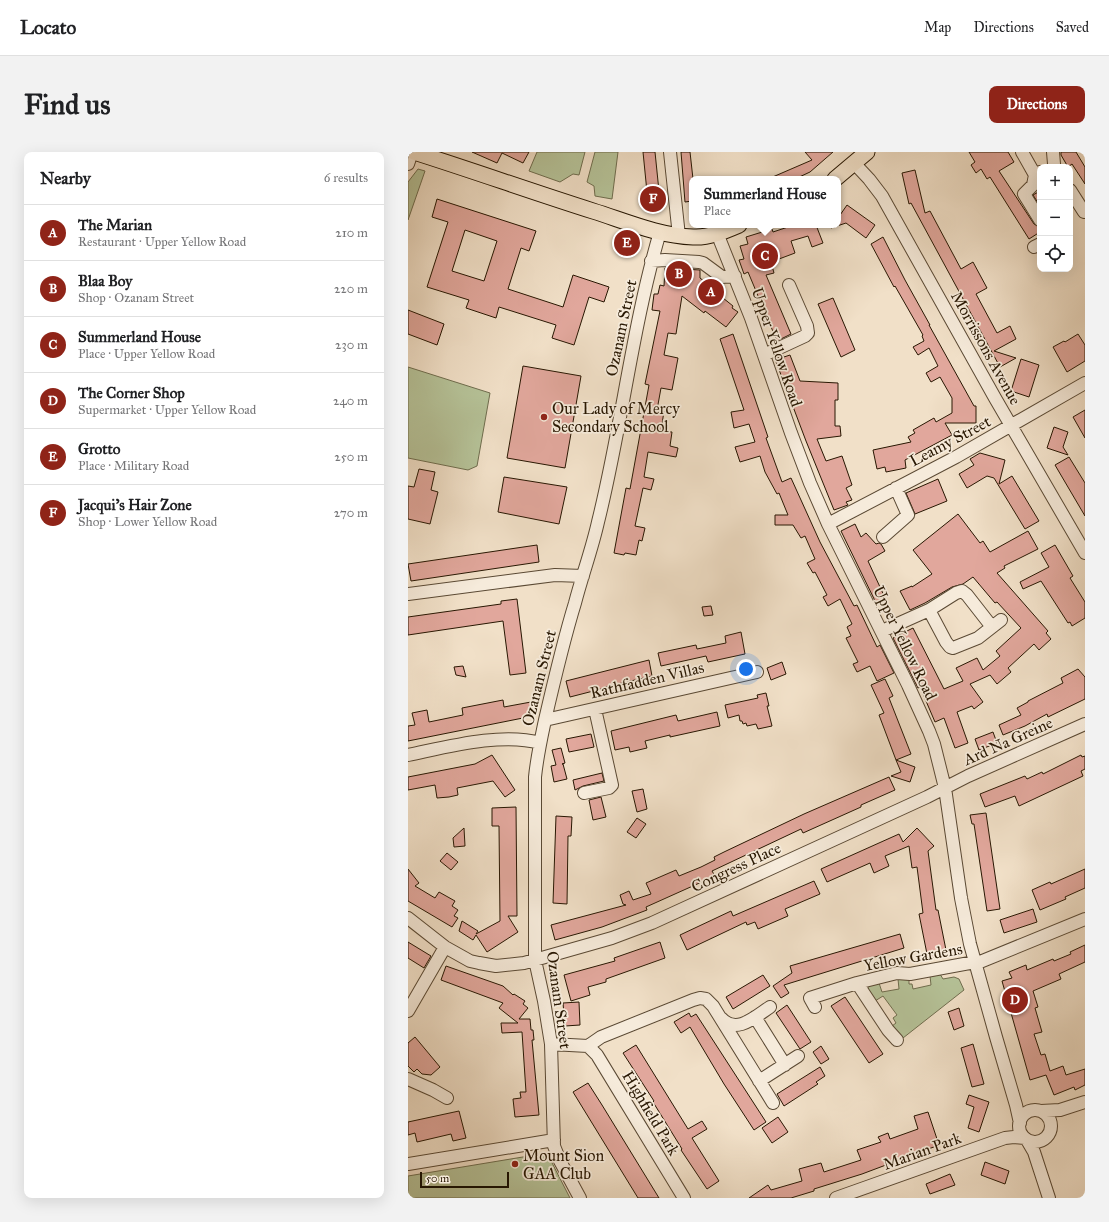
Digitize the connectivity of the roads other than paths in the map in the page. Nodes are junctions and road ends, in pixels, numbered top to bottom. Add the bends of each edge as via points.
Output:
1 (413, 152) edge
2 (670, 152) edge
3 (867, 152) edge
4 (1022, 152) edge
5 (854, 163) junction
6 (408, 164) edge
7 (1037, 172) edge
8 (1037, 175) edge
9 (839, 176) edge
10 (1073, 195) edge
11 (1084, 212) dead end
12 (1037, 215) edge
13 (732, 228) edge
14 (660, 232) junction
15 (717, 234) junction
16 (679, 236) junction
17 (651, 261) junction
18 (735, 276) junction
19 (789, 285) dead end
20 (764, 356) junction
21 (1085, 383) edge
22 (1012, 426) junction
23 (896, 488) junction
24 (828, 524) junction
25 (883, 537) dead end
26 (1085, 553) edge
27 (583, 576) junction
28 (408, 594) edge
29 (929, 610) junction
30 (882, 632) junction
31 (757, 672) dead end
32 (595, 709) junction
33 (545, 720) junction
34 (1085, 724) edge
35 (540, 742) junction
36 (408, 755) edge
37 (945, 788) junction
38 (584, 793) dead end
39 (408, 918) edge
40 (1085, 919) edge
41 (445, 947) junction
42 (535, 960) junction
43 (975, 963) junction
44 (857, 983) junction
45 (770, 1007) dead end
46 (815, 1007) dead end
47 (408, 1011) edge
48 (718, 1014) junction
49 (755, 1017) junction
50 (897, 1040) dead end
51 (551, 1044) junction
52 (588, 1046) junction
53 (798, 1056) dead end
54 (785, 1064) junction
55 (408, 1079) edge
56 (759, 1081) junction
57 (1010, 1083) junction
58 (447, 1098) dead end
59 (773, 1103) dead end
60 (1082, 1103) edge
61 (1038, 1111) junction
62 (1020, 1124) junction
63 (1047, 1135) junction
64 (1005, 1138) junction
65 (1026, 1139) junction
66 (554, 1140) junction
67 (408, 1164) edge
68 (1041, 1175) junction
69 (851, 1196) edge
70 (580, 1198) edge
71 (684, 1198) edge
72 (836, 1198) edge
73 (1049, 1198) edge

1 - 6 street
1 - 14 main road
2 - 16 street
3 - 5 main road
4 - 7 street
5 - 9 main road
5 - 22 street, Morrissons Avenue via 882,196
8 - 12 street via 1033,185 1024,194
10 - 11 street
13 - 15 main road
14 - 16 main road
14 - 17 street, Ozanam Street
15 - 16 main road via 699,237
15 - 18 street, Upper Yellow Road
17 - 18 street via 699,262 722,277
17 - 27 street, Ozanam Street via 601,511
18 - 20 street, Upper Yellow Road
19 - 20 street via 808,333
20 - 24 street, Upper Yellow Road via 800,459
21 - 22 street, Leamy Street
22 - 23 street, Leamy Street
22 - 26 street, Morrissons Avenue
23 - 24 street, Leamy Street
23 - 25 street via 908,515
24 - 30 street, Upper Yellow Road
27 - 28 street via 555,575
27 - 33 street, Ozanam Street
29 - 29 street via 951,648 975,639 996,624 961,591
29 - 30 street
30 - 37 street, Upper Yellow Road via 929,730
31 - 32 street, Rathfadden Villas
32 - 33 street, Rathfadden Villas
32 - 38 street via 612,785 609,788
33 - 35 street, Ozanam Street
34 - 37 street, Ard Na Greine
35 - 36 street via 502,739
35 - 42 street, Ozanam Street via 534,788
37 - 42 street, Congress Place via 652,923 612,938
37 - 43 street, Upper Yellow Road via 963,906
39 - 41 street, Congress Place
40 - 43 street, Yellow Gardens
41 - 42 street, Congress Place via 488,966 506,966
41 - 47 street
42 - 51 street, Ozanam Street
43 - 44 street, Yellow Gardens via 910,974 897,973
43 - 57 street, Upper Yellow Road
44 - 46 street, Yellow Gardens via 810,998
44 - 50 street, Yellow Gardens
45 - 49 street
48 - 49 street via 727,1024 736,1026
48 - 52 street via 708,1000 696,999 601,1037
48 - 56 street
49 - 54 street
51 - 52 street
51 - 66 street, Ozanam Street
52 - 71 street, Highfield Park via 597,1055
53 - 54 street
54 - 56 street
55 - 58 street
56 - 59 street
57 - 61 street, Upper Yellow Road via 1019,1099
57 - 62 street, Upper Yellow Road
60 - 61 street via 1060,1110
60 - 63 street via 1063,1116
61 - 62 street via 1030,1111 1023,1116
61 - 63 street via 1045,1113 1050,1119 1052,1126
62 - 64 street, Marian Park
62 - 65 street via 1020,1131
63 - 65 street via 1035,1142
63 - 68 street via 1040,1161
64 - 65 street, Marian Park
64 - 69 street, Marian Park
65 - 68 street via 1034,1152
66 - 67 street
66 - 70 street, Ozanam Street via 558,1155
68 - 73 street
69 - 72 street, Marian Park

